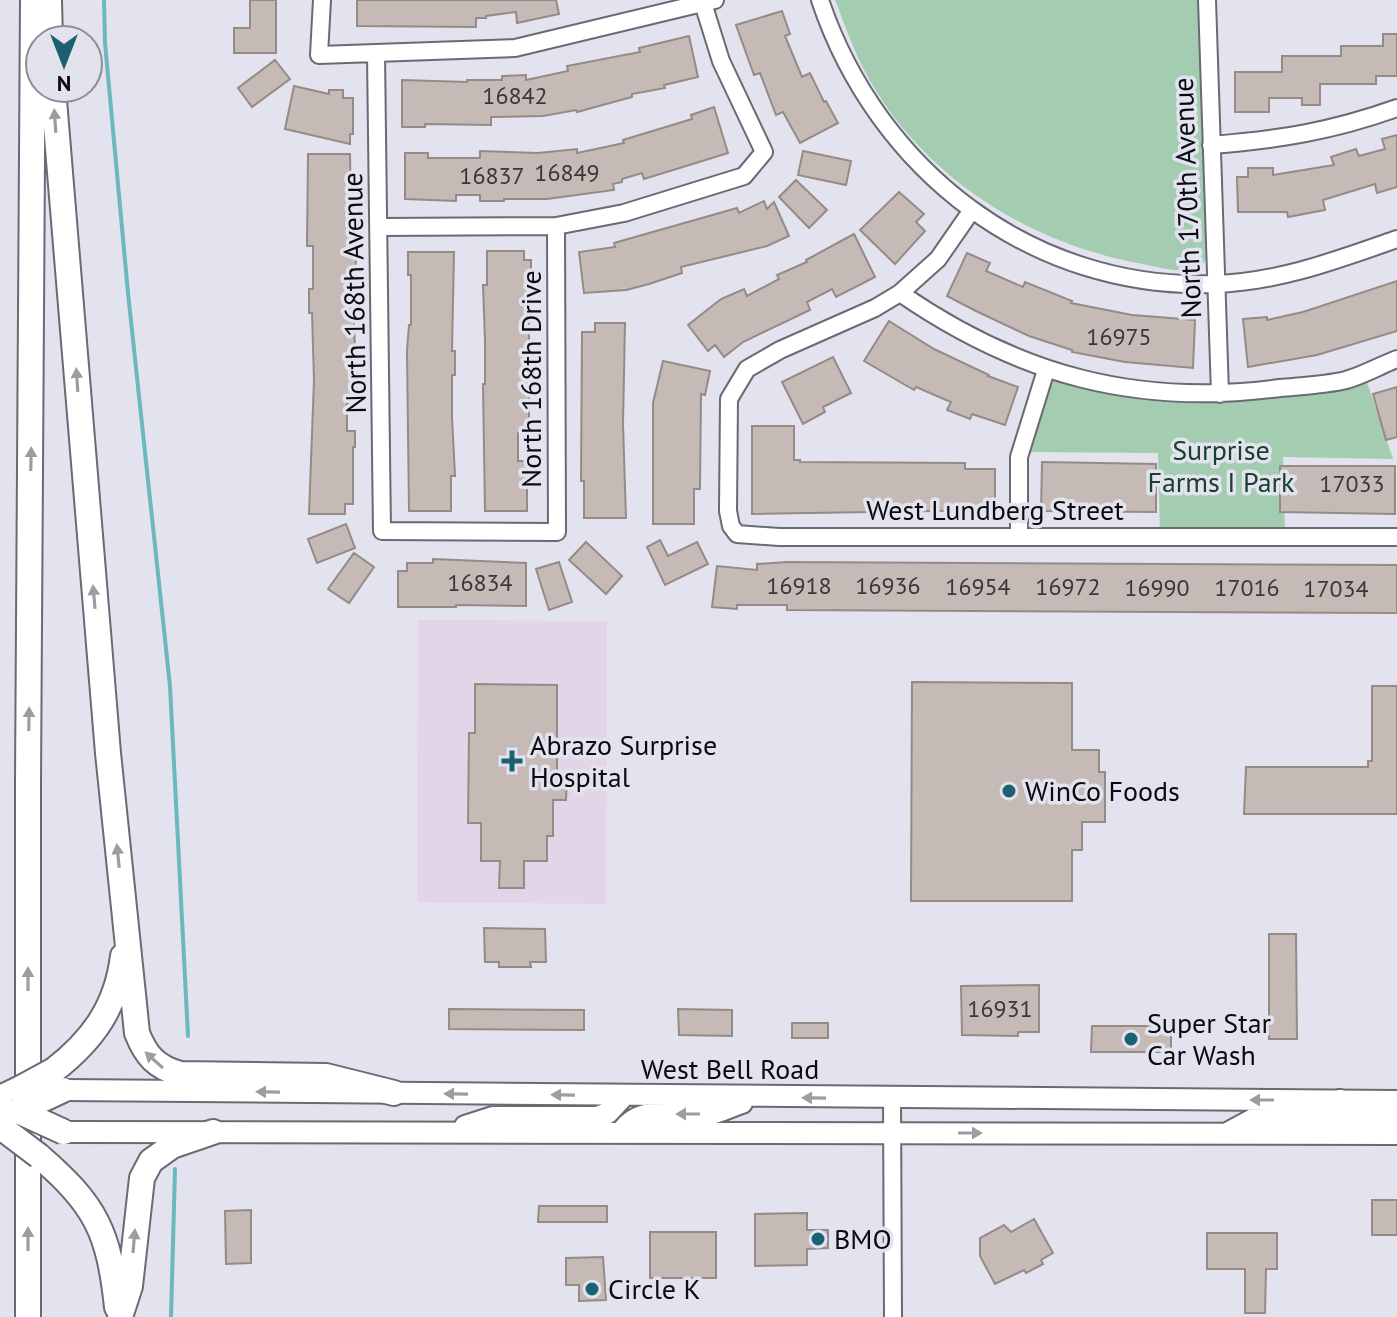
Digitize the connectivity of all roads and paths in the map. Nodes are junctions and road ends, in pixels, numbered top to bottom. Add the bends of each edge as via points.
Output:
1 (33, 0) edge
2 (49, 0) edge
3 (322, 0) edge
4 (820, 0) edge
5 (1207, 0) edge
6 (707, 1) edge
7 (50, 24) edge
8 (376, 54) junction
9 (54, 104) edge
10 (1397, 108) edge
11 (1211, 145) junction
12 (972, 210) junction
13 (556, 226) junction
14 (379, 227) junction
15 (1397, 239) edge
16 (1216, 284) junction
17 (900, 293) junction
18 (1397, 359) edge
19 (1046, 370) junction
20 (1220, 394) junction
21 (382, 531) joint
22 (1019, 536) junction
23 (1397, 537) edge
24 (125, 934) junction
25 (63, 1090) joint
26 (394, 1093) junction
27 (624, 1096) junction
28 (757, 1097) junction
29 (892, 1098) junction
30 (1340, 1100) junction
31 (1397, 1101) edge
32 (5, 1111) edge
33 (1397, 1117) edge
34 (622, 1131) junction
35 (64, 1132) joint
36 (213, 1132) junction
37 (447, 1132) junction
38 (892, 1132) junction
39 (1227, 1133) junction
40 (1339, 1133) junction
41 (1397, 1134) edge
42 (28, 1317) edge
43 (119, 1317) edge
44 (893, 1317) edge

42 -> 1 highway
2 - 7 highway
3 - 8 street via 319,55
4 - 12 street via 849,71 881,122 920,167
5 - 11 street, North 170th Avenue
6 - 8 street via 515,48
6 - 13 street via 721,61 764,152 744,176 624,213
8 - 14 street, North 168th Avenue
24 -> 9 highway
10 - 11 street via 1309,134
11 - 16 street, North 170th Avenue
12 - 16 street via 1033,246 1103,271 1163,282
12 - 17 street via 938,259
13 - 14 street
13 - 21 street, North 168th Drive via 557,532
14 - 21 street, North 168th Avenue
15 - 16 street via 1294,273
16 - 20 street, North 170th Avenue
17 - 19 street via 945,324
17 - 22 street, West Lundberg Street via 747,369 729,399 731,526 737,534 779,537
18 - 20 street via 1346,380
19 - 20 street via 1132,389
19 - 22 street via 1019,457
22 - 23 street, West Lundberg Street
26 -> 24 highway via 326,1076 200,1075 164,1069 145,1052 137,1033
24 - 32 highway, bridge via 117,988 101,1024
26 -> 25 main road, West Bell Road
25 - 32 highway, bridge
27 -> 26 main road, West Bell Road
27 - 28 main road, West Bell Road
27 - 37 main road via 597,1117 493,1117
29 -> 28 main road, West Bell Road
28 -> 34 main road via 712,1114 644,1114
30 -> 29 main road, West Bell Road
29 - 38 street
30 - 31 main road, West Bell Road
30 - 39 main road via 1329,1118 1255,1118
32 - 35 highway, bridge
32 - 43 highway, bridge via 92,1210 113,1270
33 - 40 main road via 1352,1116
34 - 37 main road
34 - 38 main road
35 - 36 main road
36 - 37 main road
43 -> 36 highway via 130,1286 142,1178 151,1161 172,1146
38 -> 39 main road
38 - 44 street
39 - 40 main road
40 - 41 main road

